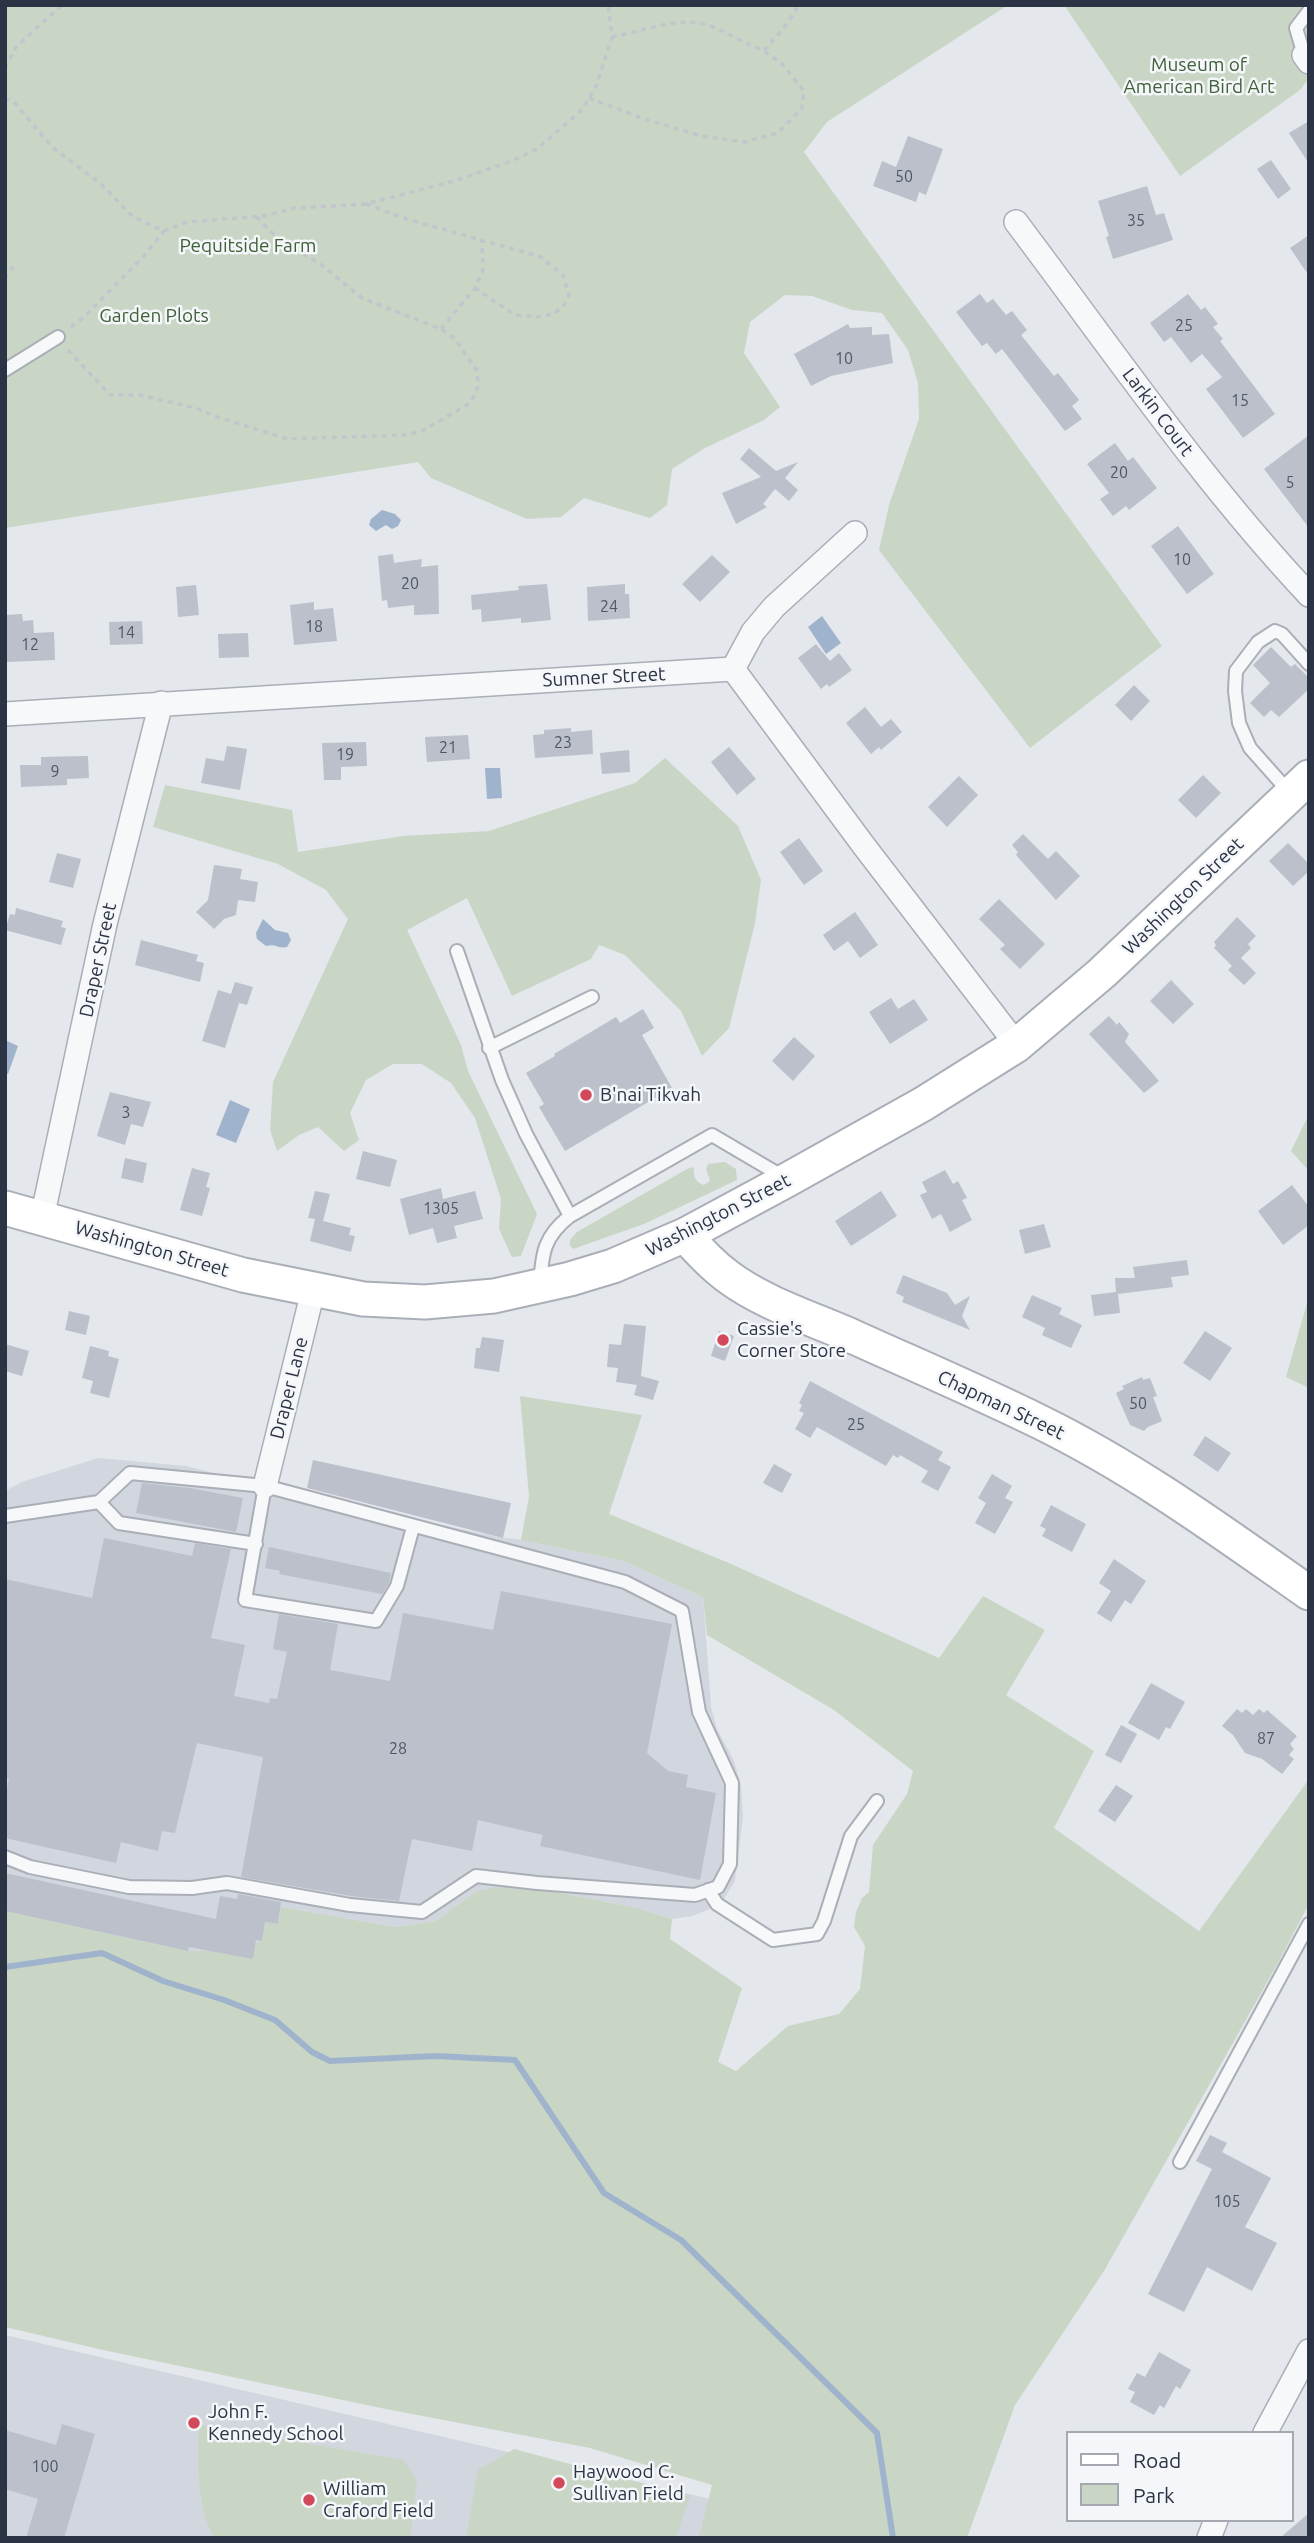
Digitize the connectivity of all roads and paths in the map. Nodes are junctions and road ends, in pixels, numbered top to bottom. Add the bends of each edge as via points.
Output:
1 (62, 5) edge
2 (608, 5) edge
3 (799, 5) edge
4 (1309, 12) edge
5 (612, 37) junction
6 (764, 51) junction
7 (1307, 59) edge
8 (5, 68) edge
9 (5, 97) edge
10 (589, 98) junction
11 (366, 204) junction
12 (257, 217) junction
13 (1016, 222) dead end
14 (164, 231) junction
15 (482, 240) junction
16 (16, 262) dead end
17 (5, 279) edge
18 (475, 288) junction
19 (441, 329) junction
20 (58, 337) junction
21 (5, 370) edge
22 (855, 533) dead end
23 (1309, 595) edge
24 (1309, 664) edge
25 (733, 669) junction
26 (161, 703) junction
27 (5, 714) edge
28 (1300, 785) edge
29 (457, 951) dead end
30 (592, 997) dead end
31 (1017, 1045) junction
32 (489, 1048) junction
33 (787, 1180) junction
34 (5, 1208) edge
35 (570, 1216) junction
36 (42, 1218) junction
37 (685, 1235) junction
38 (540, 1286) junction
39 (313, 1291) junction
40 (265, 1486) junction
41 (99, 1502) junction
42 (5, 1516) edge
43 (413, 1527) junction
44 (256, 1544) junction
45 (1309, 1593) edge
46 (877, 1801) dead end
47 (5, 1857) edge
48 (708, 1890) junction
49 (1309, 1924) edge
50 (1180, 2162) dead end
51 (1309, 2351) edge
52 (1300, 2389) edge
53 (1267, 2431) edge

1 - 8 path via 16,47
2 - 5 path
3 - 6 path
4 - 7 lane via 1296,28
5 - 6 path via 668,24 698,23
5 - 10 path
6 - 10 path via 782,64 804,91 802,108 778,133 744,142 702,136
9 - 14 path via 52,147 101,184 133,217
10 - 11 path via 571,120 519,158
11 - 12 path via 295,208
11 - 15 path
12 - 14 path via 187,222
12 - 19 path via 282,243 318,262 362,298
13 - 23 street, Larkin Court via 1195,460
14 - 20 path via 84,317
15 - 18 path via 483,270
15 - 18 path via 541,257 563,275 569,295 554,314 536,317 515,315
16 - 17 path
18 - 19 path
19 - 20 path via 454,338 477,371 478,386 467,405 420,432 288,439 195,408 140,395 110,395
20 - 21 lane
22 - 25 street via 774,607 753,632
24 - 28 lane via 1275,631 1258,642 1236,671 1239,723 1250,748
25 - 26 street, Sumner Street
25 - 31 street
26 - 27 street, Sumner Street
26 - 36 street, Draper Street via 104,925
28 - 31 main road, Washington Street via 1102,973
29 - 32 lane
30 - 32 lane
31 - 33 main road, Washington Street
32 - 35 lane via 526,1134
33 - 35 lane via 712,1135
33 - 37 main road, Washington Street
34 - 36 main road, Washington Street
35 - 38 lane via 554,1228 545,1247
36 - 39 main road, Washington Street
37 - 38 main road, Washington Street via 613,1266
37 - 45 main road, Chapman Street via 728,1277 772,1301 988,1397 1103,1455
38 - 39 main road, Washington Street via 494,1296 425,1302
39 - 40 street, Draper Lane
40 - 41 lane via 131,1472
40 - 43 lane
40 - 44 lane
41 - 42 lane
41 - 44 lane via 119,1523
43 - 44 lane via 397,1586 376,1621 246,1600
43 - 48 lane via 625,1582 682,1611 699,1712 732,1783 730,1864 718,1887
46 - 48 lane via 851,1836 817,1934 773,1940 717,1904
47 - 48 lane via 30,1867 130,1887 192,1888 227,1882 422,1913 476,1875 695,1895
49 - 50 lane
51 - 52 street
52 - 53 street

